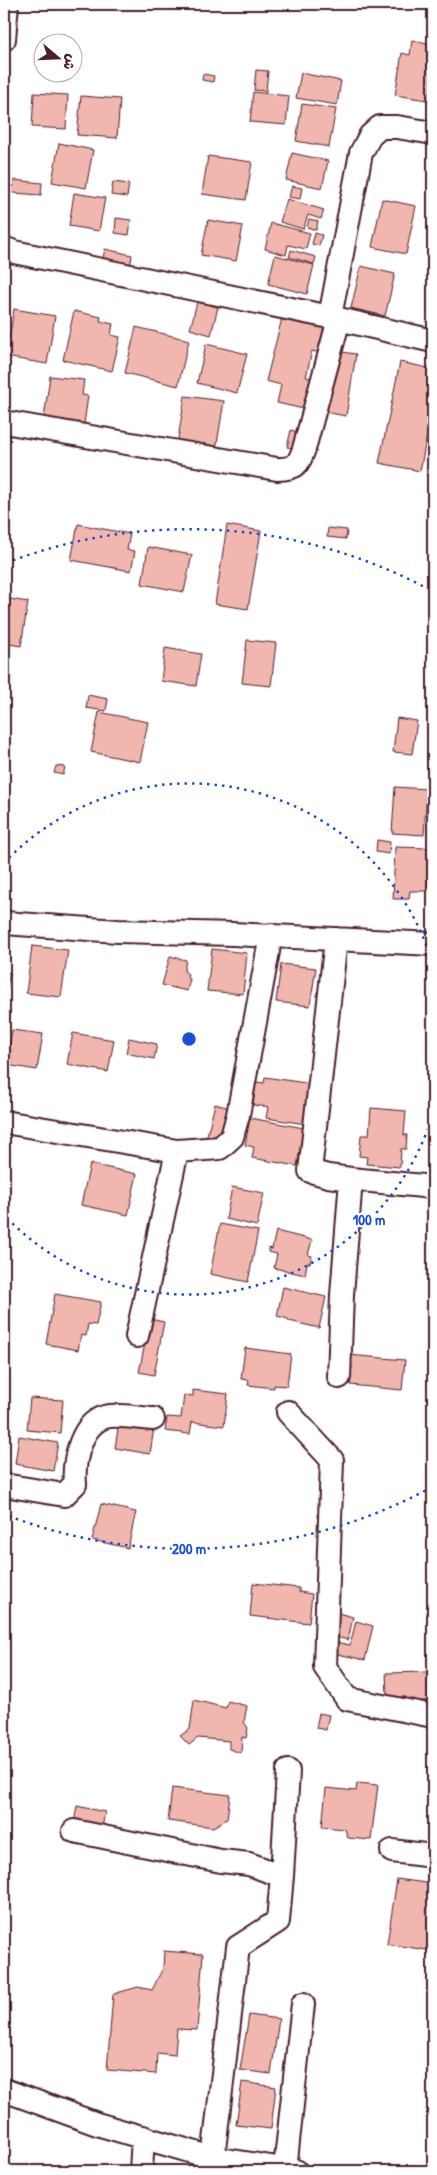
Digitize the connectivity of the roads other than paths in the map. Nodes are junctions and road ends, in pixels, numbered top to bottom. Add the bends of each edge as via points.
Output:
1 (7, 4) edge
2 (4, 39) edge
3 (433, 133) edge
4 (4, 248) edge
5 (334, 318) junction
6 (433, 341) edge
7 (4, 422) edge
8 (4, 923) edge
9 (271, 935) junction
10 (336, 939) junction
11 (433, 944) edge
12 (4, 1122) edge
13 (177, 1151) junction
14 (351, 1179) junction
15 (433, 1187) edge
16 (138, 1336) dead end
17 (339, 1377) dead end
18 (288, 1412) dead end
19 (154, 1419) dead end
20 (4, 1485) edge
21 (433, 1716) edge
22 (288, 1771) dead end
23 (74, 1831) dead end
24 (392, 1851) dead end
25 (433, 1856) edge
26 (282, 1876) junction
27 (303, 2004) dead end
28 (4, 2090) edge
29 (143, 2137) junction
30 (213, 2158) junction
31 (290, 2170) edge
32 (141, 2171) edge

1 - 2 street
3 - 5 street via 380,127 370,136 361,153
4 - 5 street
5 - 6 street
5 - 7 street via 304,449 299,463 290,469
8 - 9 street via 118,931
9 - 10 street
9 - 13 street via 232,1137 220,1148
10 - 11 street
10 - 14 street via 310,1170
12 - 13 street
13 - 16 street
14 - 15 street
14 - 17 street
18 - 21 street via 332,1460 325,1666 346,1699
19 - 20 street via 108,1416 93,1424 81,1440 74,1463 75,1484 64,1495
22 - 26 street
23 - 26 street via 249,1864
24 - 25 street
26 - 30 street via 278,1921 238,1947
27 - 31 street
28 - 29 street
29 - 30 street
29 - 32 street
30 - 31 street

